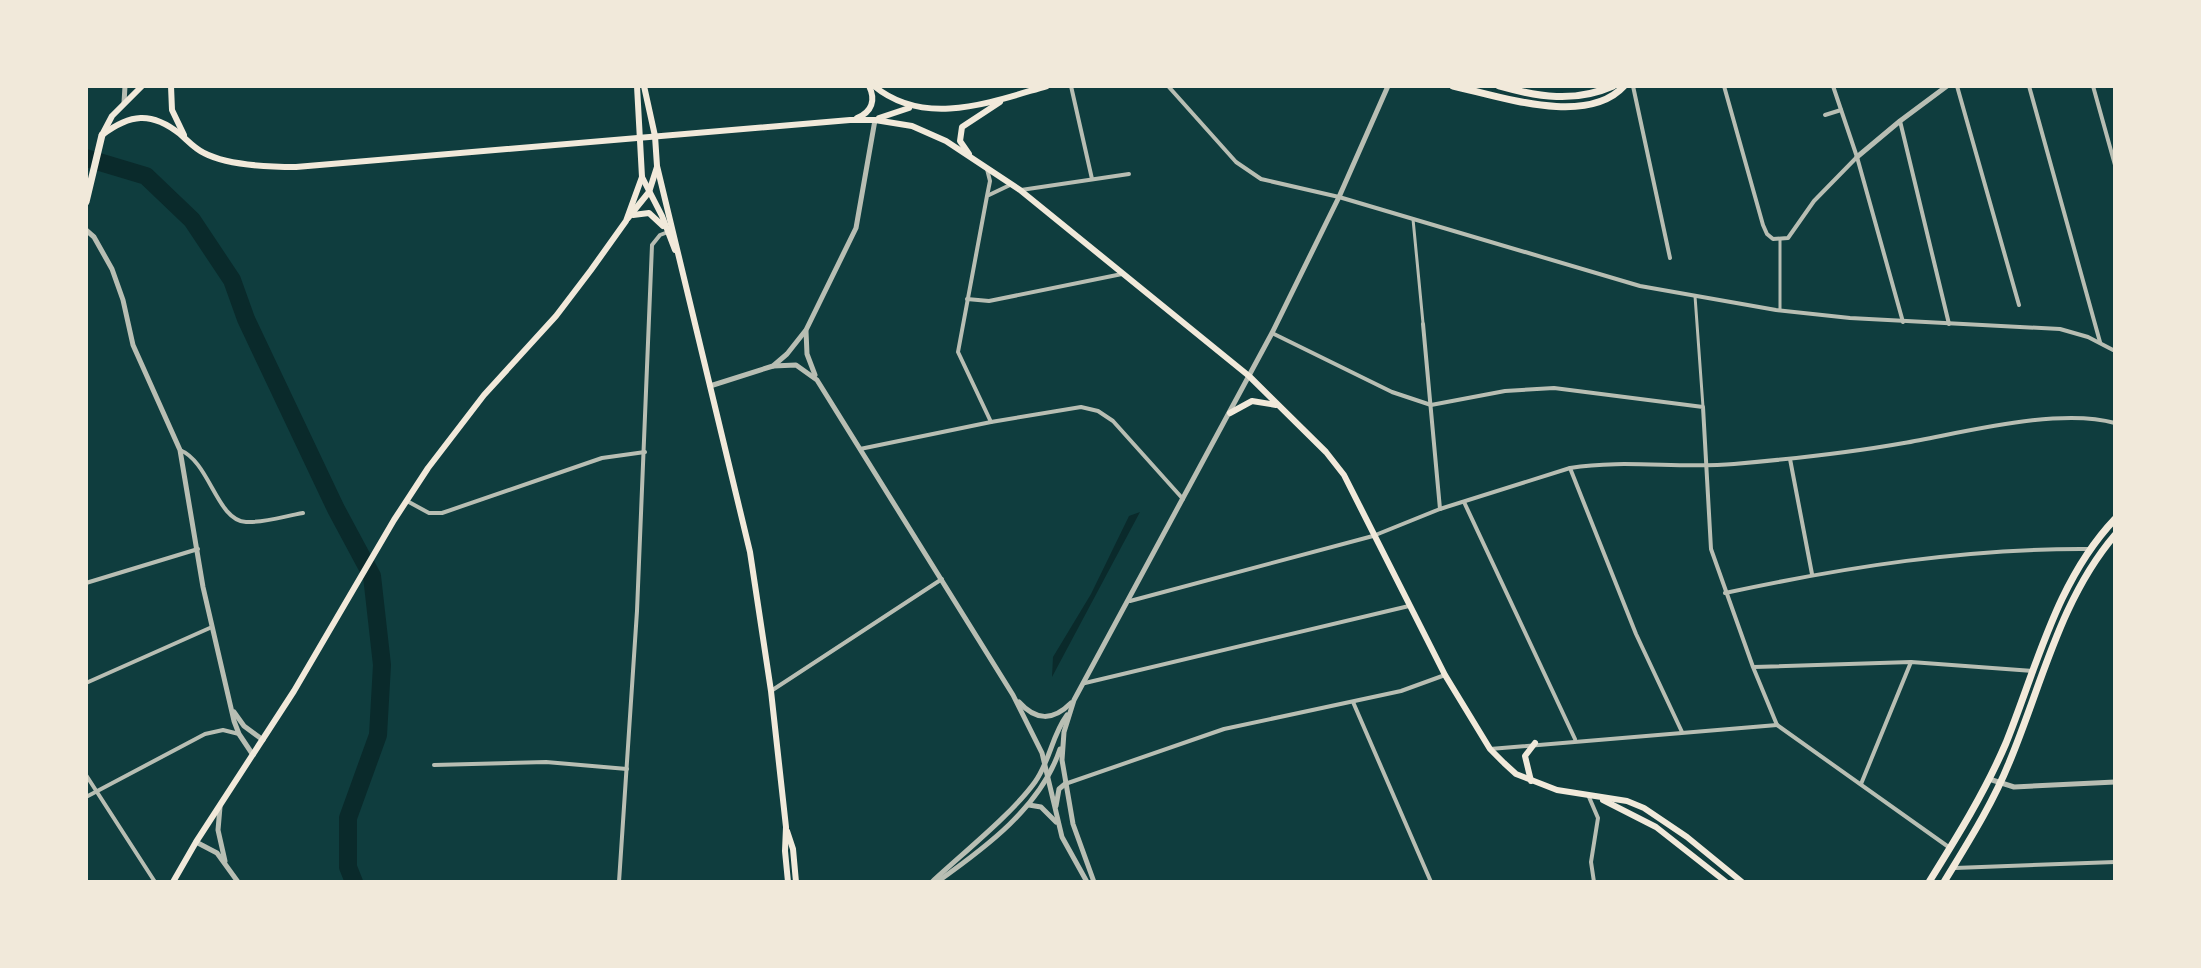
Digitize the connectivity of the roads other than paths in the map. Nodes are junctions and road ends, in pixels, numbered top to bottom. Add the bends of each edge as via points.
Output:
1 (125, 86) edge
2 (142, 86) edge
3 (171, 86) edge
4 (637, 86) edge
5 (644, 86) edge
6 (872, 86) edge
7 (1047, 86) edge
8 (1071, 86) edge
9 (1168, 86) edge
10 (1388, 86) edge
11 (1453, 86) edge
12 (1499, 86) edge
13 (1613, 86) edge
14 (1624, 86) edge
15 (1633, 86) edge
16 (1724, 86) edge
17 (1833, 86) edge
18 (1947, 86) edge
19 (1957, 86) edge
20 (2029, 86) edge
21 (2093, 86) edge
22 (1012, 96) junction
23 (124, 104) junction
24 (918, 107) junction
25 (1841, 110) junction
26 (1825, 115) dead end
27 (850, 120) junction
28 (875, 120) junction
29 (1900, 121) junction
30 (102, 135) junction
31 (655, 136) junction
32 (639, 137) junction
33 (188, 141) junction
34 (971, 157) junction
35 (1857, 157) junction
36 (2115, 165) edge
37 (657, 166) junction
38 (987, 169) junction
39 (1129, 174) dead end
40 (642, 177) junction
41 (1092, 179) junction
42 (1012, 184) junction
43 (1020, 190) junction
44 (649, 192) junction
45 (987, 196) junction
46 (1339, 197) junction
47 (87, 199) edge
48 (629, 218) junction
49 (1413, 219) junction
50 (86, 230) edge
51 (668, 232) junction
52 (1780, 240) junction
53 (1670, 258) dead end
54 (682, 268) junction
55 (1122, 274) junction
56 (1695, 296) junction
57 (966, 299) junction
58 (2019, 305) dead end
59 (1780, 310) junction
60 (1903, 322) junction
61 (1423, 324) joint
62 (1949, 324) junction
63 (806, 330) junction
64 (1272, 333) junction
65 (2101, 343) junction
66 (2115, 351) edge
67 (773, 366) junction
68 (1249, 376) junction
69 (817, 380) junction
70 (710, 386) junction
71 (1431, 405) junction
72 (1279, 406) junction
73 (1703, 407) junction
74 (1230, 413) junction
75 (991, 422) junction
76 (2115, 423) edge
77 (860, 449) junction
78 (180, 450) junction
79 (645, 452) junction
80 (1790, 459) junction
81 (1707, 466) junction
82 (1570, 468) junction
83 (1183, 500) junction
84 (407, 501) junction
85 (1464, 502) junction
86 (1440, 509) junction
87 (303, 513) dead end
88 (2115, 519) edge
89 (2115, 535) edge
90 (1373, 536) junction
91 (2106, 546) junction
92 (198, 549) junction
93 (2090, 549) junction
94 (2115, 550) edge
95 (1812, 574) junction
96 (942, 579) junction
97 (86, 583) edge
98 (1725, 593) junction
99 (1130, 601) junction
100 (1409, 606) junction
101 (212, 627) junction
102 (1911, 662) junction
103 (1753, 667) junction
104 (2035, 671) junction
105 (1445, 675) junction
106 (86, 683) edge
107 (1085, 683) junction
108 (771, 691) junction
109 (1013, 695) junction
110 (1074, 700) junction
111 (1353, 702) junction
112 (231, 708) junction
113 (1070, 711) junction
114 (1777, 725) junction
115 (1682, 732) junction
116 (239, 734) junction
117 (263, 740) junction
118 (1576, 740) junction
119 (1535, 743) junction
120 (1061, 744) junction
121 (1490, 749) junction
122 (253, 755) junction
123 (434, 765) dead end
124 (1046, 765) junction
125 (628, 769) junction
126 (86, 775) edge
127 (1049, 777) junction
128 (1989, 779) junction
129 (1531, 781) junction
130 (2115, 782) edge
131 (1065, 784) junction
132 (1861, 784) junction
133 (2000, 784) junction
134 (96, 792) junction
135 (86, 797) edge
136 (1589, 797) junction
137 (1601, 799) junction
138 (222, 802) junction
139 (1028, 805) junction
140 (1056, 815) junction
141 (1058, 825) junction
142 (786, 827) junction
143 (196, 842) junction
144 (1950, 848) junction
145 (225, 861) junction
146 (2115, 862) edge
147 (1952, 868) junction
148 (155, 882) edge
149 (173, 882) edge
150 (238, 882) edge
151 (619, 882) edge
152 (788, 882) edge
153 (796, 882) edge
154 (934, 882) edge
155 (1087, 882) edge
156 (1094, 882) edge
157 (1431, 882) edge
158 (1594, 882) edge
159 (1726, 882) edge
160 (1742, 882) edge
161 (1929, 882) edge
162 (1944, 882) edge

1 - 23 street
2 - 23 main road
3 - 33 main road via 172,110
4 - 32 main road
5 - 31 main road
6 - 24 main road
6 - 27 main road via 871,108
7 - 22 main road
8 - 41 street
9 - 46 street via 1247,171 1270,182
10 - 46 street
11 - 14 main road via 1517,102 1566,107 1601,100
12 - 13 main road via 1544,97 1583,96
15 - 53 street
16 - 52 street via 1763,225 1769,237
17 - 25 street
18 - 29 street
19 - 58 street
20 - 65 street
21 - 36 street
22 - 24 main road via 963,108
22 - 34 main road via 962,127 960,141
23 - 30 main road
24 - 28 main road
25 - 26 street
25 - 35 street
27 - 28 main road
27 - 31 main road
28 - 34 main road via 912,126
28 - 63 street via 856,228
29 - 35 street
29 - 62 street
30 - 33 main road via 124,120 142,118 166,124
30 - 47 main road
31 - 32 main road
31 - 37 main road
32 - 33 main road via 296,167 226,160
32 - 40 main road
34 - 38 main road
35 - 52 street via 1823,190 1788,238
35 - 60 street
37 - 44 main road
37 - 54 main road
38 - 42 main road
38 - 45 street
39 - 41 street
40 - 44 main road
40 - 48 main road
41 - 43 street
42 - 43 main road
42 - 45 street
43 - 55 main road
44 - 48 main road
44 - 51 main road
45 - 57 street
46 - 49 street
46 - 64 street
48 - 51 main road via 649,213
48 - 84 main road via 556,316 451,436
49 - 56 street via 1640,286
49 - 61 street
50 - 78 street via 112,269 133,345
51 - 54 main road
51 - 79 street via 652,245
52 - 59 street
54 - 70 main road
55 - 57 street via 989,301
55 - 68 main road
56 - 59 street
56 - 73 street
57 - 75 street via 958,352
59 - 60 street
60 - 62 street
61 - 71 street
62 - 65 street via 2052,328
63 - 67 street
63 - 69 street via 807,354
64 - 68 street
64 - 71 street via 1392,392
65 - 66 street
67 - 69 street via 796,365
67 - 70 street
68 - 72 main road
68 - 74 street
69 - 77 street
70 - 108 main road via 750,552
71 - 73 street via 1554,388
71 - 86 street
72 - 74 main road via 1252,401
72 - 90 main road via 1336,463
73 - 81 street
74 - 83 street
75 - 77 street
75 - 83 street via 1081,407 1098,411
76 - 80 street via 2073,418 2023,423
77 - 96 street
78 - 87 street via 198,463 237,520
78 - 92 street
79 - 84 street via 602,458 442,513 429,513
79 - 125 street
80 - 81 street
80 - 95 street
81 - 82 street
81 - 98 street via 1711,549
82 - 85 street
82 - 115 street via 1636,634
83 - 99 street
84 - 117 main road
85 - 86 street
85 - 118 street
86 - 90 street
88 - 93 main road
89 - 91 main road
90 - 99 street
90 - 100 main road
91 - 94 street
91 - 133 main road via 2069,607
92 - 97 street
92 - 101 street
93 - 95 street via 1938,555
93 - 104 main road via 2067,585
95 - 98 street
96 - 108 street
96 - 109 street
98 - 103 street
99 - 107 street
100 - 105 main road
100 - 107 street
101 - 106 street
101 - 112 street
102 - 103 street
102 - 104 street
102 - 132 street
103 - 114 street
104 - 128 main road
105 - 111 street
105 - 121 main road
107 - 110 street
108 - 142 main road
109 - 110 street via 1027,710 1045,718
109 - 124 street
110 - 113 street
111 - 131 street via 1224,729
111 - 157 street
112 - 116 street
112 - 117 street
113 - 120 street
113 - 124 street
114 - 115 street
114 - 132 street
115 - 118 street
116 - 122 street
116 - 134 street via 205,734
117 - 122 main road
118 - 119 street
119 - 121 street
119 - 129 main road via 1525,756
120 - 127 street
120 - 131 street
121 - 129 main road
122 - 138 main road
123 - 125 street via 546,762
124 - 127 street
124 - 154 street via 1028,791
125 - 151 street
126 - 134 street
127 - 139 street
127 - 140 street
128 - 133 street
128 - 144 main road
129 - 136 main road
130 - 133 street
131 - 140 street via 1057,793
131 - 156 street
132 - 144 street
133 - 147 main road
134 - 135 street
134 - 148 street
136 - 137 main road
136 - 158 street via 1598,818 1591,862
137 - 159 main road via 1656,827
137 - 160 main road via 1644,808
138 - 143 main road
138 - 145 street via 218,826
139 - 141 street via 1041,807
139 - 154 street
140 - 141 street
141 - 155 street
142 - 152 main road
142 - 153 main road
143 - 145 street
143 - 149 main road
144 - 161 main road
145 - 150 street
146 - 147 street
147 - 162 main road

